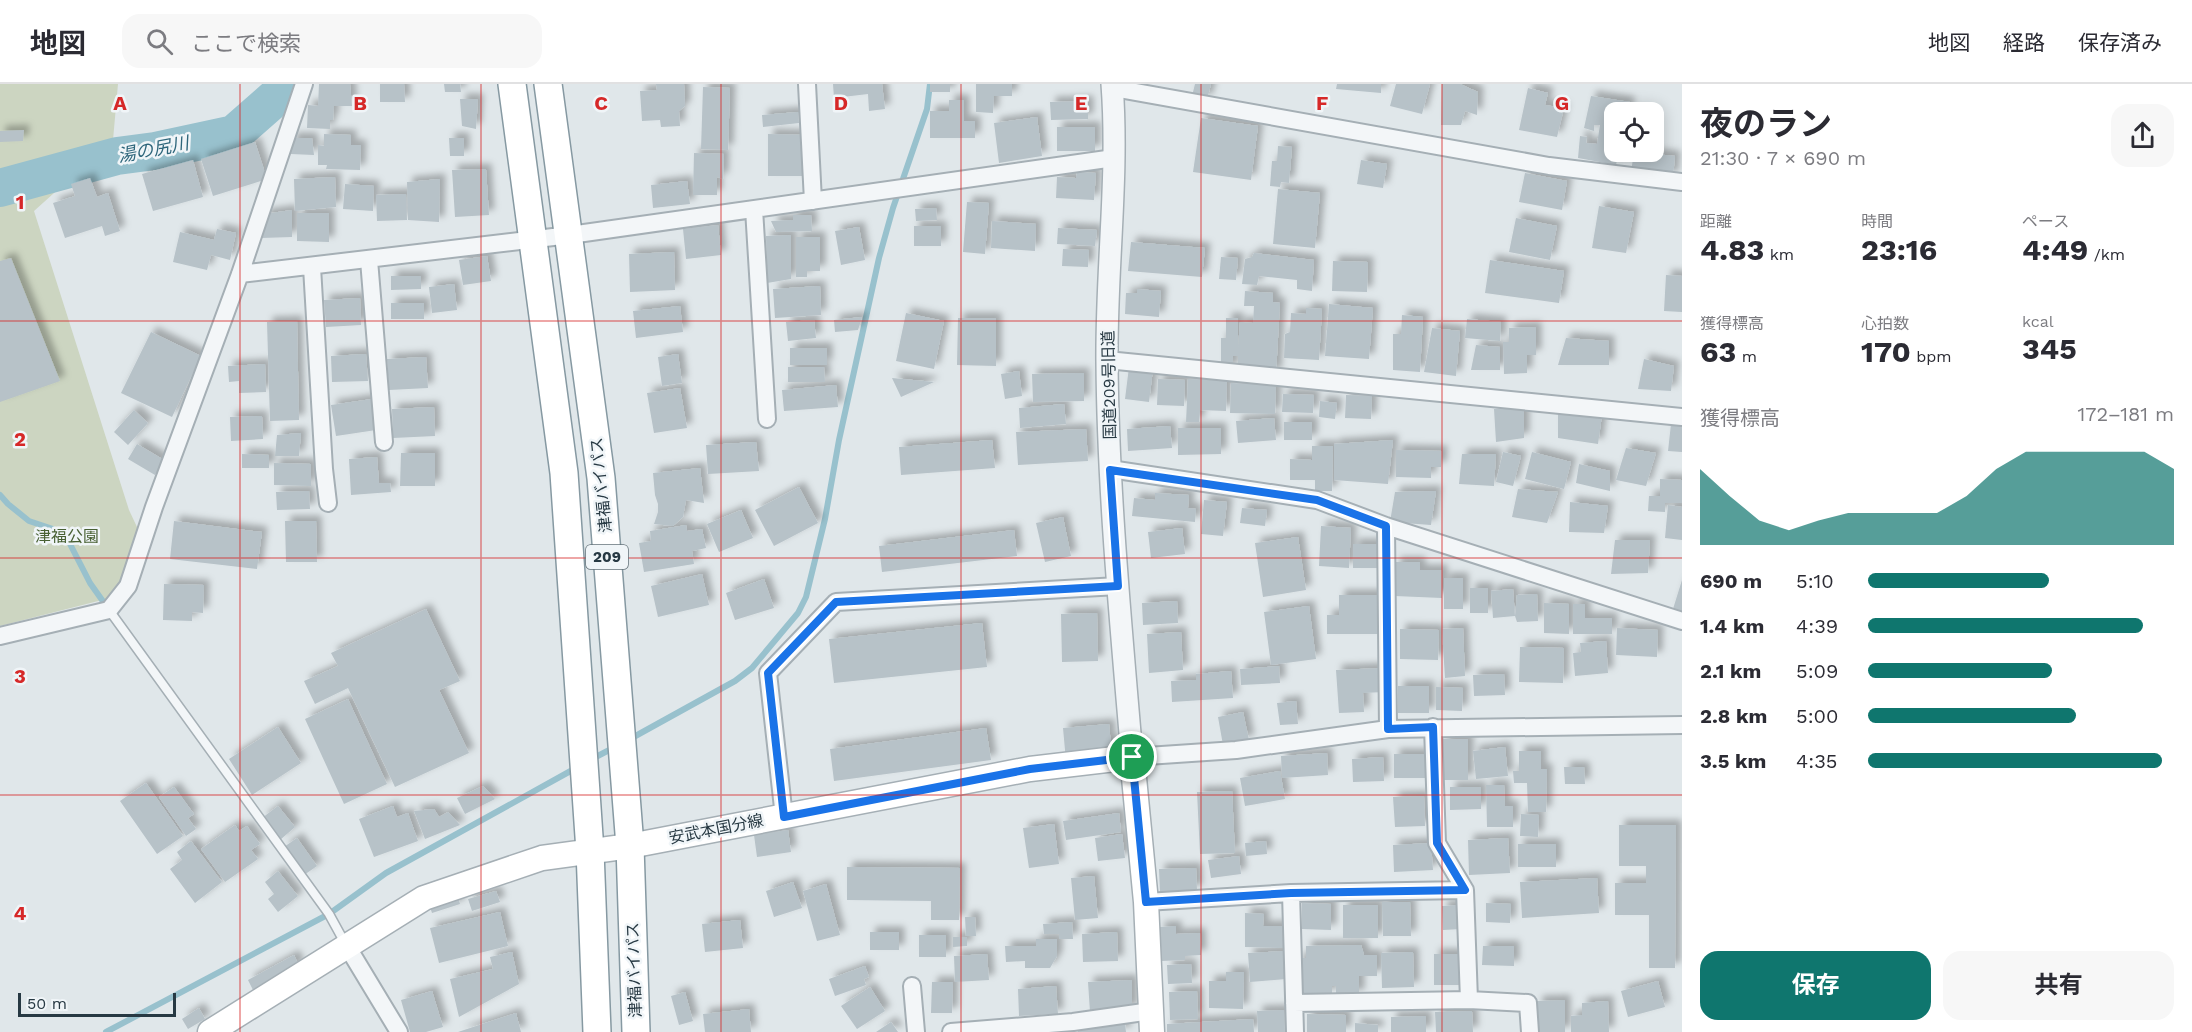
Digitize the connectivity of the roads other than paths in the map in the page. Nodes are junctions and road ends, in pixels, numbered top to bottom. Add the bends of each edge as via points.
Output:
1 (304, 84) edge
2 (512, 84) edge
3 (548, 84) edge
4 (807, 84) edge
5 (1112, 86) edge
6 (1114, 158) junction
7 (1682, 182) edge
8 (813, 201) junction
9 (754, 209) junction
10 (570, 235) junction
11 (532, 240) junction
12 (369, 260) junction
13 (312, 267) junction
14 (240, 274) junction
15 (1107, 360) junction
16 (1682, 417) edge
17 (767, 420) dead end
18 (384, 442) dead end
19 (1110, 470) junction
20 (328, 503) dead end
21 (1386, 526) junction
22 (1118, 586) junction
23 (109, 610) junction
24 (1682, 621) edge
25 (0, 636) edge
26 (1682, 725) edge
27 (1433, 727) junction
28 (1388, 729) junction
29 (1132, 757) junction
30 (784, 817) junction
31 (630, 846) junction
32 (590, 851) junction
33 (1465, 890) junction
34 (1291, 893) junction
35 (1146, 902) junction
36 (347, 946) junction
37 (912, 986) dead end
38 (1469, 1000) junction
39 (1294, 1003) junction
40 (1152, 1021) edge
41 (210, 1032) edge
42 (399, 1032) edge
43 (597, 1032) edge
44 (636, 1032) edge
45 (916, 1032) edge
46 (951, 1032) edge
47 (1295, 1032) edge
48 (1530, 1032) edge

1 - 14 street
2 - 11 highway, 209
3 - 10 highway, 津福バイパス / 209
4 - 8 street
5 - 6 street, 国道209号旧道
5 - 7 street via 1549,166
6 - 8 street
6 - 15 street, 国道209号旧道
8 - 9 street
9 - 10 street
9 - 17 street
10 - 11 street
10 - 31 highway, 津福バイパス / 209 via 601,478
11 - 12 street
11 - 32 highway, 209 via 564,473
12 - 13 street
12 - 18 street
13 - 14 street
13 - 20 street
14 - 23 street via 128,585
15 - 16 street
15 - 19 street, 国道209号旧道
19 - 21 street via 1317,500
19 - 22 street, 国道209号旧道
21 - 24 street
21 - 28 street
22 - 29 street, 国道209号旧道
22 - 30 street via 836,602 768,673
23 - 25 street
23 - 36 lane via 329,914
26 - 27 street
27 - 28 street
27 - 33 street via 1437,843
28 - 29 street via 1236,750
29 - 30 main road, 安武本国分線 via 1030,769
29 - 35 main road
30 - 31 main road, 安武本国分線
31 - 32 main road, 安武本国分線
31 - 44 highway, 津福バイパス / 209
32 - 36 main road, 安武本国分線 via 542,858 424,898
32 - 43 highway, 209
33 - 34 street
33 - 38 street
34 - 35 street
34 - 39 street
35 - 40 main road
36 - 41 main road, 安武本国分線
36 - 42 street
37 - 45 street
38 - 39 street
38 - 48 street via 1528,1002
39 - 47 street
40 - 46 street via 1073,1022

